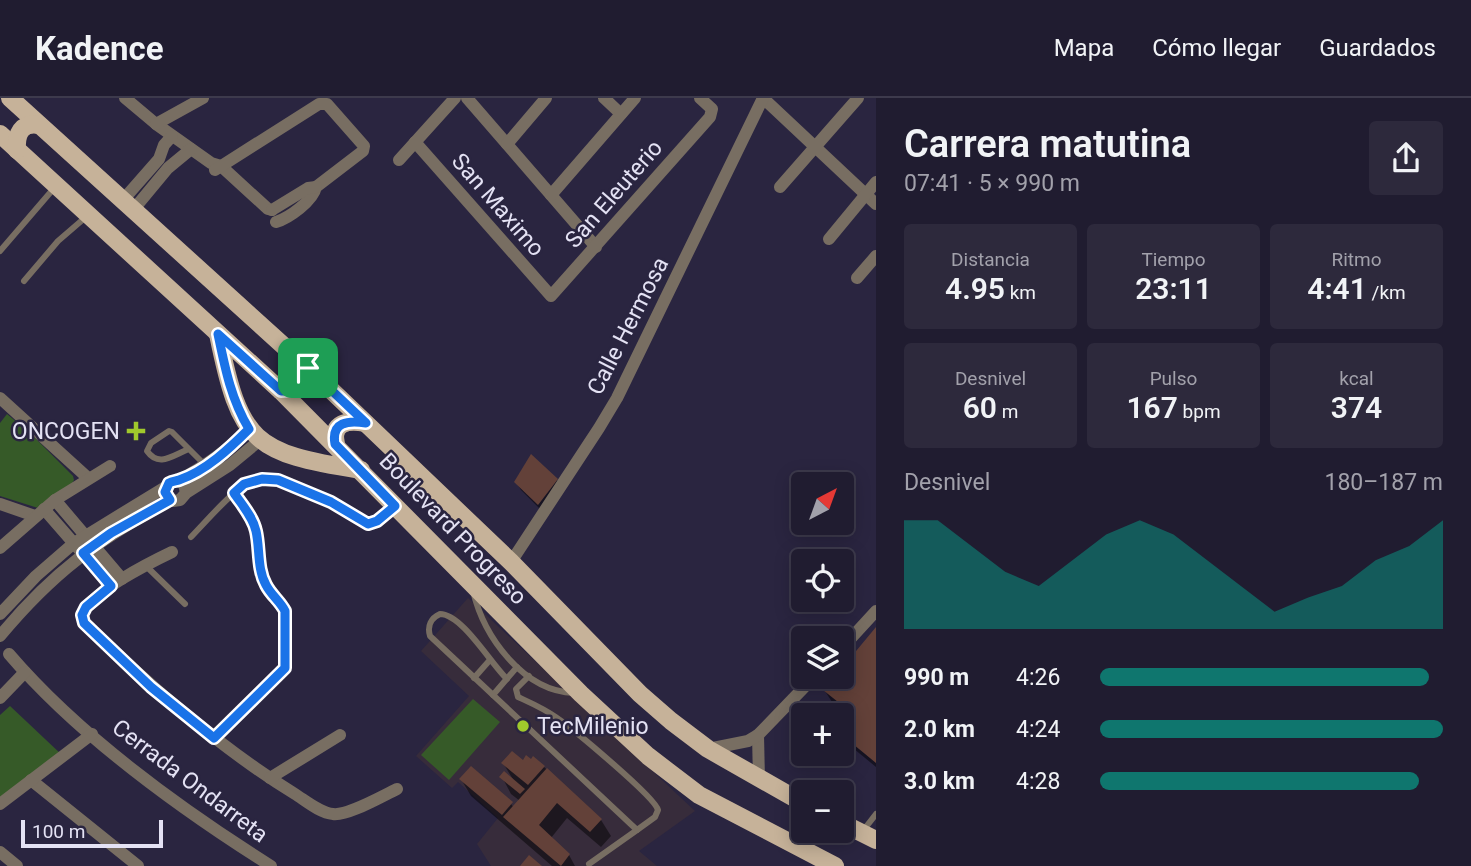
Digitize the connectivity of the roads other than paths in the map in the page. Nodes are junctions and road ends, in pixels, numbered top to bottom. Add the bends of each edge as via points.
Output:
1 (3, 98) edge
2 (10, 98) edge
3 (125, 98) edge
4 (203, 98) edge
5 (455, 98) edge
6 (467, 98) edge
7 (546, 98) edge
8 (604, 98) edge
9 (635, 98) edge
10 (700, 98) edge
11 (763, 98) edge
12 (858, 98) edge
13 (0, 110) edge
14 (621, 114) junction
15 (156, 124) junction
16 (39, 125) junction
17 (0, 134) edge
18 (172, 136) junction
19 (415, 142) junction
20 (507, 144) junction
21 (815, 147) junction
22 (191, 149) junction
23 (17, 150) junction
24 (399, 160) dead end
25 (163, 163) junction
26 (216, 166) junction
27 (876, 182) edge
28 (56, 186) junction
29 (780, 187) dead end
30 (865, 194) junction
31 (551, 195) junction
32 (128, 204) junction
33 (876, 204) edge
34 (88, 215) junction
35 (829, 239) dead end
36 (596, 247) junction
37 (0, 251) edge
38 (876, 256) edge
39 (857, 278) dead end
40 (24, 281) dead end
41 (548, 295) joint
42 (218, 334) junction
43 (308, 368) junction
44 (281, 391) junction
45 (0, 398) edge
46 (366, 423) junction
47 (255, 434) junction
48 (335, 444) junction
49 (190, 449) junction
50 (110, 466) dead end
51 (206, 466) junction
52 (361, 470) junction
53 (88, 478) junction
54 (172, 483) junction
55 (186, 493) junction
56 (234, 493) junction
57 (55, 500) junction
58 (170, 500) junction
59 (0, 504) edge
60 (395, 506) junction
61 (39, 512) junction
62 (85, 535) junction
63 (191, 537) dead end
64 (94, 545) junction
65 (0, 548) edge
66 (78, 548) junction
67 (172, 552) dead end
68 (511, 562) junction
69 (145, 565) junction
70 (117, 583) junction
71 (471, 583) junction
72 (185, 604) dead end
73 (876, 611) edge
74 (0, 614) edge
75 (854, 635) edge
76 (0, 636) edge
77 (9, 654) dead end
78 (489, 661) junction
79 (517, 667) junction
80 (285, 668) joint
81 (24, 671) junction
82 (529, 676) junction
83 (474, 678) junction
84 (507, 679) junction
85 (802, 689) edge
86 (581, 694) junction
87 (493, 695) junction
88 (0, 698) edge
89 (92, 734) junction
90 (340, 735) dead end
91 (758, 735) junction
92 (214, 738) junction
93 (708, 749) junction
94 (270, 778) junction
95 (759, 779) junction
96 (31, 780) junction
97 (397, 789) dead end
98 (791, 796) edge
99 (0, 804) edge
100 (876, 814) edge
101 (637, 830) junction
102 (869, 836) edge
103 (0, 852) edge
104 (589, 864) dead end
105 (264, 865) edge
106 (17, 866) edge
107 (138, 866) edge
108 (835, 866) edge

1 - 13 main road
2 - 16 main road, Boulevard Progreso
3 - 15 street
4 - 15 street
5 - 19 street
6 - 20 street
7 - 20 street
8 - 14 street
9 - 14 street
10 - 36 street, San Eleuterio via 712,109 710,117
11 - 21 street
11 - 68 street, Calle Hermosa via 617,398
12 - 21 street
14 - 31 street
15 - 18 street
16 - 23 main road via 20,130
16 - 32 main road, Boulevard Progreso
17 - 23 main road, Boulevard Progreso
18 - 22 street
18 - 25 street via 164,145
19 - 24 street
19 - 41 street, San Maximo
20 - 31 street
21 - 29 street
21 - 30 street
22 - 25 street
22 - 26 street
23 - 28 main road, Boulevard Progreso
25 - 32 street
26 - 26 street via 274,216 285,218 364,148 323,103
27 - 30 street
28 - 34 main road, Boulevard Progreso
28 - 37 lane
30 - 33 street
30 - 35 street
31 - 36 street
32 - 43 main road, Boulevard Progreso
34 - 40 lane
34 - 42 main road, Boulevard Progreso
36 - 41 street, San Eleuterio via 554,295
38 - 39 street
42 - 44 main road, Boulevard Progreso
42 - 47 main road via 238,411
43 - 44 main road via 303,387
43 - 46 main road, Boulevard Progreso
44 - 48 main road, Boulevard Progreso
45 - 53 street
46 - 48 main road via 349,422 336,428
46 - 68 main road, Boulevard Progreso
47 - 51 street
47 - 52 main road via 290,457
47 - 55 street via 215,477
48 - 52 main road, Boulevard Progreso
49 - 49 lane via 169,430 146,451 160,460
49 - 51 lane
50 - 53 street
51 - 54 street
52 - 60 main road, Boulevard Progreso
53 - 57 street
54 - 55 street via 185,487
54 - 58 street via 165,492
54 - 62 street
55 - 58 street via 180,500
56 - 60 lane via 244,484 278,480 331,502 368,524
56 - 63 lane
56 - 80 lane via 256,529 266,585 285,611
57 - 61 street
57 - 62 street
58 - 64 street
59 - 61 street
60 - 71 main road, Boulevard Progreso
61 - 65 street
61 - 66 street
62 - 64 street
62 - 66 street
64 - 66 street
64 - 70 street
66 - 70 street
66 - 74 street via 36,576
66 - 76 street
67 - 69 street
68 - 93 main road, Boulevard Progreso via 640,694
69 - 70 street
69 - 72 lane
70 - 92 street via 86,607 84,623 151,687
71 - 79 lane via 488,631
71 - 86 main road, Boulevard Progreso
73 - 75 street
77 - 81 street, Cerrada Ondarreta
78 - 83 lane
78 - 83 lane via 448,614 434,618 430,636
78 - 84 lane
79 - 82 lane
79 - 84 lane
80 - 92 street
81 - 88 street
81 - 89 street, Cerrada Ondarreta
82 - 86 lane via 555,690
82 - 101 lane via 516,690 518,697 558,718 655,802 655,817
83 - 87 lane
84 - 87 lane
85 - 91 street
86 - 108 main road, Boulevard Progreso via 648,756 699,794
87 - 101 lane
89 - 96 street, Cerrada Ondarreta
89 - 105 street, Cerrada Ondarreta via 162,792
90 - 94 street
91 - 93 street
91 - 95 street
92 - 94 street
93 - 95 main road, Boulevard Progreso
94 - 97 street via 327,813 342,814
95 - 98 main road, Boulevard Progreso
96 - 99 street, Cerrada Ondarreta
96 - 107 street
100 - 102 lane
101 - 104 lane
103 - 106 street

